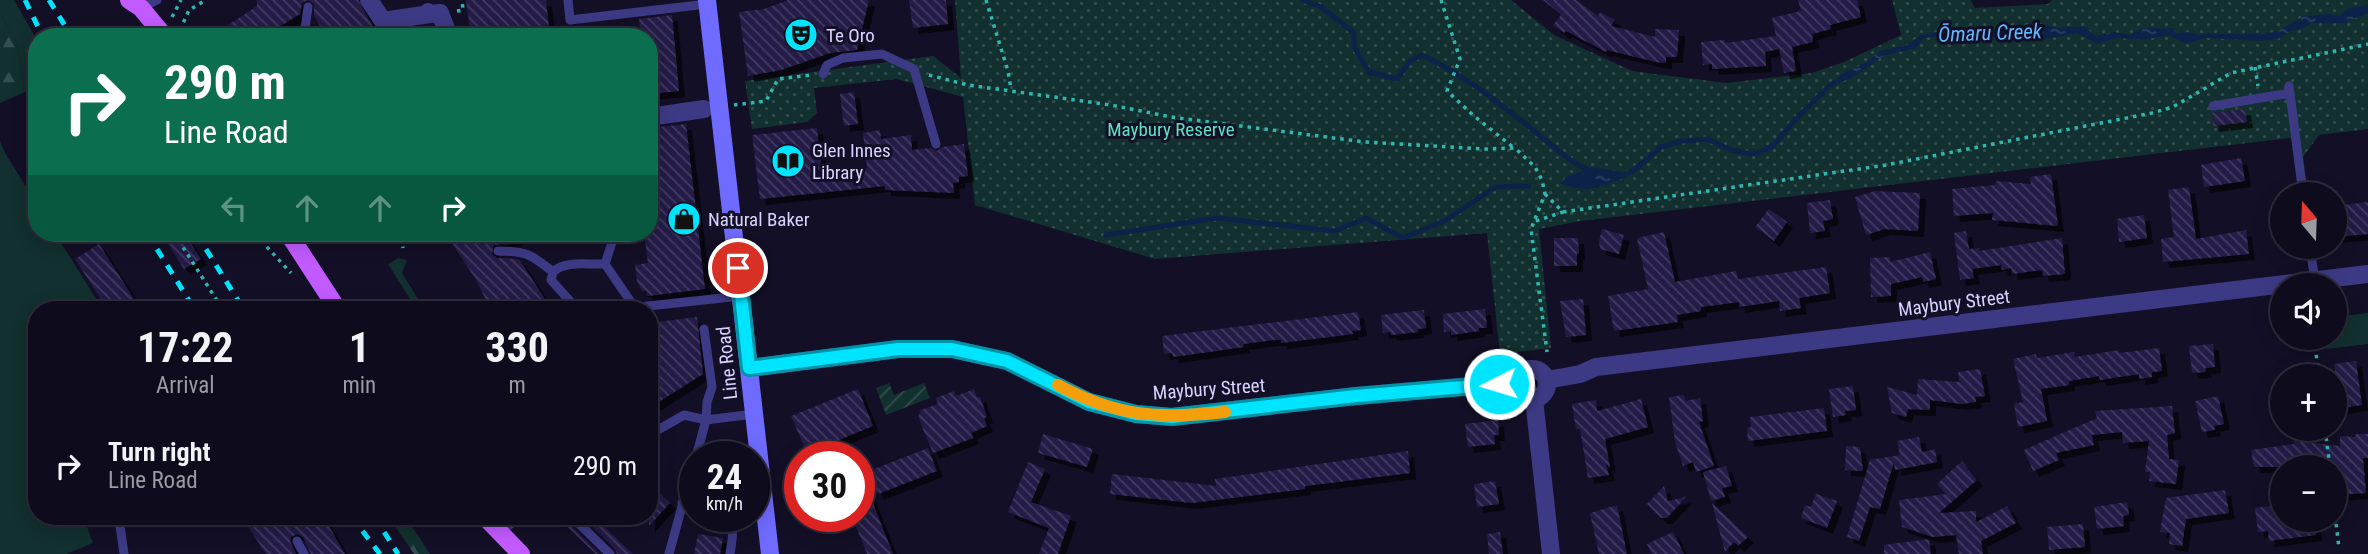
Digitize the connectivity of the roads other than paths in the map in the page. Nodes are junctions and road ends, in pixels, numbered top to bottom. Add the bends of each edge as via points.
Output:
1 (369, 0) edge
2 (568, 0) edge
3 (142, 2) edge
4 (707, 2) edge
5 (308, 7) dead end
6 (166, 28) edge
7 (305, 28) edge
8 (446, 28) edge
9 (823, 74) dead end
10 (2213, 106) dead end
11 (704, 109) dead end
12 (658, 116) edge
13 (936, 144) dead end
14 (2301, 182) edge
15 (294, 242) edge
16 (612, 242) edge
17 (498, 251) dead end
18 (606, 264) junction
19 (553, 272) junction
20 (2368, 274) edge
21 (2347, 277) edge
22 (2270, 286) edge
23 (741, 296) junction
24 (332, 301) edge
25 (570, 301) edge
26 (630, 301) edge
27 (658, 305) edge
28 (705, 328) dead end
29 (749, 368) junction
30 (1547, 380) junction
31 (1516, 383) junction
32 (1534, 399) junction
33 (754, 414) junction
34 (706, 420) junction
35 (658, 430) edge
36 (700, 441) edge
37 (679, 515) edge
38 (121, 525) edge
39 (492, 525) edge
40 (509, 525) edge
41 (580, 525) edge
42 (733, 532) edge
43 (499, 533) junction
44 (297, 541) dead end
45 (124, 554) edge
46 (304, 554) edge
47 (521, 554) edge
48 (610, 554) edge
49 (669, 554) edge
50 (730, 554) edge
51 (770, 554) edge
52 (1551, 554) edge

1 - 8 street via 383,21 440,13
2 - 4 lane via 570,20
3 - 6 main road
4 - 23 main road, Line Road
5 - 7 lane
9 - 13 lane via 827,65 843,58 882,54 915,69
10 - 14 lane via 2289,90
11 - 12 street
15 - 24 main road
16 - 18 lane
17 - 19 lane via 522,251
18 - 19 lane via 569,265
18 - 26 lane
19 - 25 lane via 551,280
20 - 21 street, Maybury Street
22 - 30 street, Maybury Street via 1596,367
23 - 27 lane
23 - 29 main road, Line Road
28 - 34 lane via 712,387
29 - 31 street, Maybury Street via 898,349 952,349 1007,361 1089,402 1172,417
29 - 33 main road, Line Road
30 - 31 street via 1541,371 1531,368 1521,373
30 - 32 street via 1545,393
31 - 32 street via 1521,395
32 - 52 street
33 - 34 lane
33 - 51 main road, Line Road
34 - 35 lane via 684,415
34 - 36 lane
37 - 49 lane
38 - 45 lane
39 - 43 main road
40 - 43 lane
41 - 48 lane
42 - 50 lane
43 - 47 main road
44 - 46 lane

